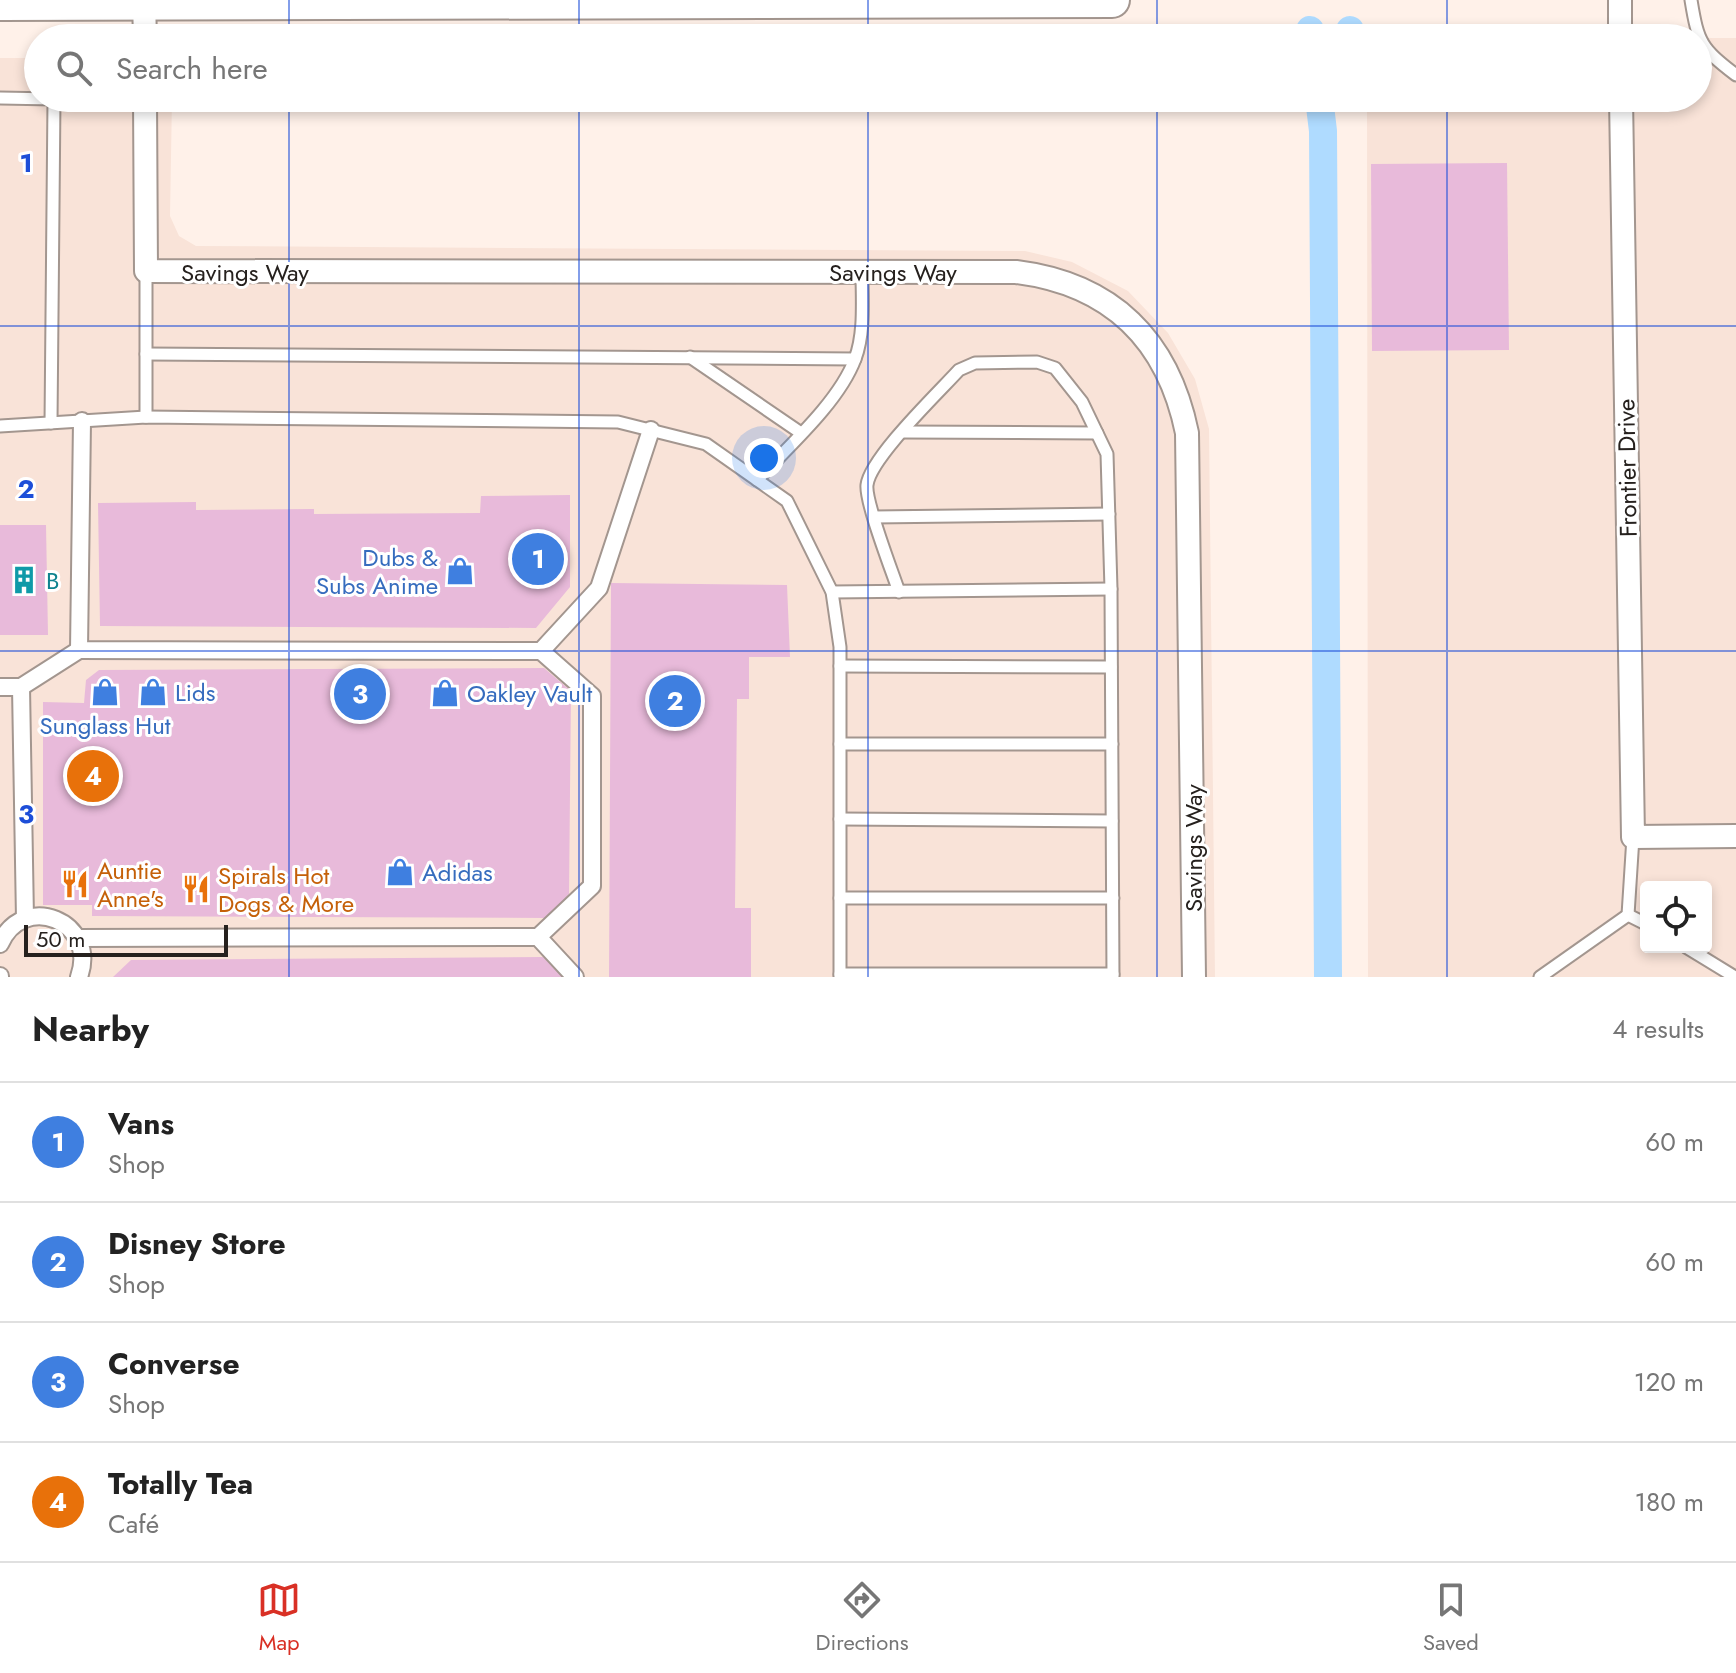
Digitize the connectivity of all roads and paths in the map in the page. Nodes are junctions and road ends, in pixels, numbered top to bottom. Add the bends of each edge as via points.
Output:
1 (1112, 0) edge
2 (1620, 0) edge
3 (1691, 0) edge
4 (144, 1) edge
5 (0, 3) edge
6 (145, 24) edge
7 (1620, 24) edge
8 (1695, 24) edge
9 (1712, 56) edge
10 (1736, 75) edge
11 (0, 98) edge
12 (24, 98) edge
13 (54, 112) edge
14 (145, 112) edge
15 (1621, 112) edge
16 (146, 271) junction
17 (862, 272) junction
18 (146, 354) junction
19 (690, 357) junction
20 (855, 359) junction
21 (146, 417) junction
22 (82, 421) junction
23 (51, 423) junction
24 (0, 426) edge
25 (651, 430) junction
26 (903, 432) junction
27 (801, 433) junction
28 (1097, 433) junction
29 (757, 480) junction
30 (1109, 514) junction
31 (874, 517) junction
32 (1111, 589) junction
33 (832, 592) junction
34 (899, 592) junction
35 (79, 650) junction
36 (541, 651) junction
37 (840, 666) junction
38 (1111, 667) junction
39 (0, 687) edge
40 (21, 687) junction
41 (840, 744) junction
42 (1112, 744) junction
43 (840, 819) junction
44 (1112, 821) junction
45 (1736, 836) edge
46 (1633, 837) junction
47 (840, 898) junction
48 (1113, 898) junction
49 (1628, 915) junction
50 (25, 919) junction
51 (1640, 921) edge
52 (538, 937) junction
53 (77, 938) junction
54 (0, 944) edge
55 (1696, 953) edge
56 (1113, 975) edge
57 (80, 976) edge
58 (840, 976) edge
59 (575, 977) edge
60 (1194, 977) edge
61 (1540, 977) edge
62 (1735, 977) edge

1 - 4 main road
2 - 7 street
3 - 8 lane
4 - 5 main road
4 - 6 street
9 - 10 lane
11 - 12 lane
13 - 23 lane
14 - 16 street, Savings Way
15 - 46 street, Frontier Drive
16 - 17 street, Savings Way
16 - 18 lane
17 - 20 lane
17 - 60 street, Savings Way via 1016,272 1055,279 1083,290 1136,327 1169,373 1182,405 1189,464
18 - 19 lane
18 - 21 lane
19 - 20 lane
19 - 27 lane
20 - 27 lane via 830,402
21 - 22 lane
21 - 25 lane via 618,422
22 - 23 lane
22 - 35 street
23 - 24 lane
25 - 29 lane via 706,444
25 - 36 street via 599,588
26 - 28 lane
26 - 28 lane via 959,370 975,363 1037,362 1055,368 1082,402
26 - 31 lane via 876,463 867,485
27 - 29 lane
28 - 30 lane via 1107,454
29 - 33 lane via 787,501
30 - 31 lane
30 - 32 lane
31 - 34 lane
32 - 34 lane
32 - 38 lane
33 - 34 lane
33 - 37 lane
35 - 36 street
35 - 40 street
36 - 52 street via 592,696 592,886
37 - 38 lane
37 - 41 lane
38 - 42 lane
39 - 40 street
40 - 50 street
41 - 42 lane
41 - 43 lane
42 - 44 lane
43 - 44 lane
43 - 47 lane
44 - 48 lane
45 - 46 street
46 - 49 lane
47 - 48 lane
47 - 58 lane
48 - 56 lane
49 - 51 lane
49 - 61 lane
50 - 53 street via 52,918 65,923
50 - 54 street
52 - 53 street
52 - 59 street
53 - 57 street via 84,960
55 - 62 lane
56 - 58 lane

